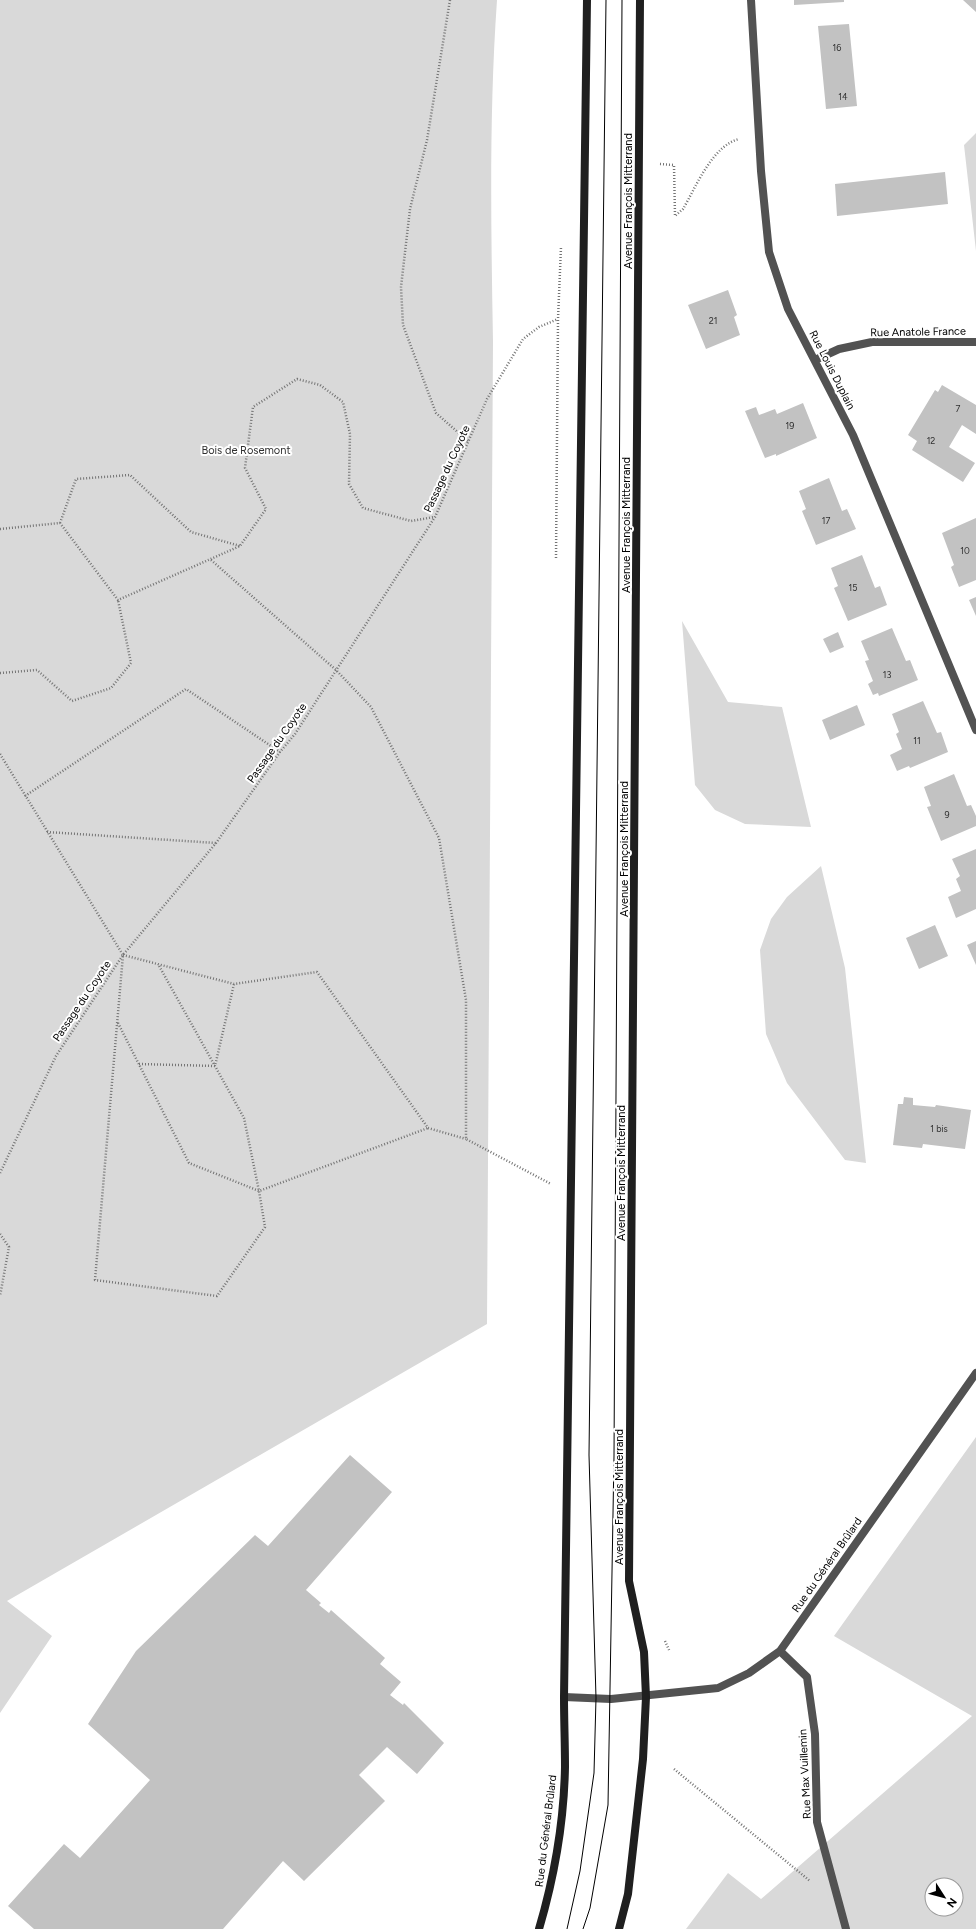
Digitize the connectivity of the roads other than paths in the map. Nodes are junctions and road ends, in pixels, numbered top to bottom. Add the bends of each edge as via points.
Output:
1 (586, 0) edge
2 (640, 0) edge
3 (751, 0) edge
4 (976, 342) edge
5 (815, 360) junction
6 (976, 730) edge
7 (976, 1373) edge
8 (780, 1651) junction
9 (564, 1697) junction
10 (646, 1697) junction
11 (539, 1929) edge
12 (619, 1929) edge
13 (846, 1929) edge

1 - 9 main road
2 - 10 main road, Avenue François Mitterrand via 629,1581 644,1652
3 - 5 street, Rue Louis Duplain via 769,252 788,309
4 - 5 street, Rue Anatole France via 872,342 839,349
5 - 6 street, Rue Louis Duplain via 853,435
7 - 8 street, Rue du Général Brûlard
8 - 10 street, Rue du Général Brûlard via 749,1673 718,1688
8 - 13 street, Rue Max Vuillemin via 807,1677 815,1734 817,1822
9 - 10 street, Rue du Général Brûlard
9 - 11 main road, Rue du Général Brûlard via 565,1768 558,1838 548,1900
10 - 12 main road via 643,1759 628,1894

